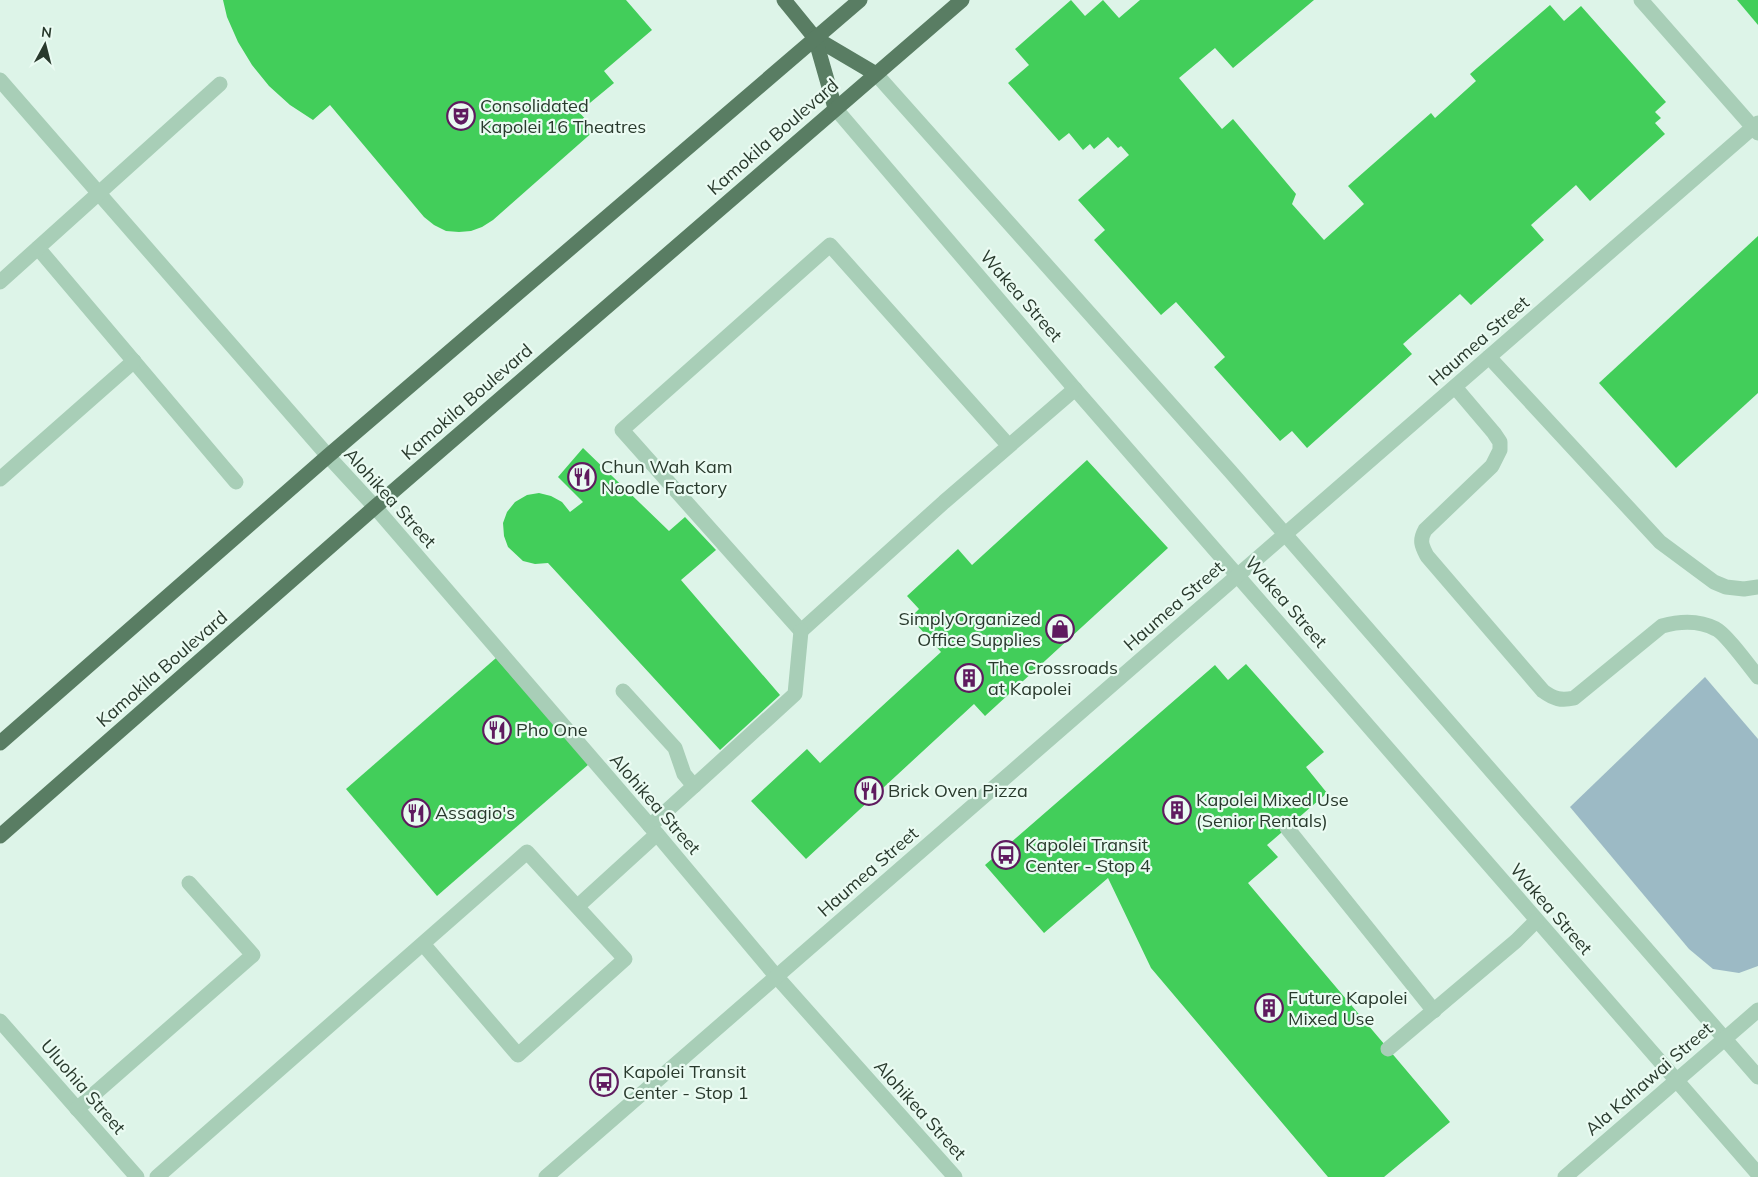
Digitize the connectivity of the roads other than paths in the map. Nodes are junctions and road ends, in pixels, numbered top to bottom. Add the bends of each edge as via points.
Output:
1 (784, 0) edge
2 (860, 0) edge
3 (962, 0) edge
4 (1641, 0) edge
5 (815, 38) junction
6 (876, 74) junction
7 (0, 80) edge
8 (220, 84) dead end
9 (836, 108) junction
10 (1756, 128) edge
11 (98, 195) junction
12 (38, 248) junction
13 (0, 282) edge
14 (1489, 357) junction
15 (134, 361) junction
16 (1455, 387) junction
17 (1075, 389) junction
18 (1009, 446) junction
19 (328, 456) junction
20 (0, 479) edge
21 (236, 482) dead end
22 (375, 507) junction
23 (1286, 534) junction
24 (1238, 576) junction
25 (1758, 587) edge
26 (801, 631) junction
27 (1758, 677) edge
28 (623, 691) dead end
29 (0, 743) edge
30 (694, 786) junction
31 (1287, 828) dead end
32 (654, 830) junction
33 (0, 836) edge
34 (189, 882) dead end
35 (578, 906) junction
36 (1536, 921) junction
37 (423, 944) junction
38 (776, 976) junction
39 (1758, 1010) edge
40 (1434, 1011) junction
41 (0, 1021) edge
42 (1725, 1039) junction
43 (1388, 1049) dead end
44 (1758, 1077) edge
45 (1677, 1080) junction
46 (77, 1109) junction
47 (1758, 1174) edge
48 (137, 1177) edge
49 (157, 1177) edge
50 (546, 1177) edge
51 (955, 1177) edge
52 (1565, 1177) edge

1 - 5 main road, Wakea Street
2 - 5 main road
3 - 6 main road, Kamokila Boulevard
4 - 10 street
5 - 6 main road, Wakea Street
5 - 9 main road, Wakea Street
5 - 19 main road
6 - 9 main road, Kamokila Boulevard
6 - 23 street, Wakea Street
7 - 11 street, Alohikea Street
8 - 11 street
9 - 17 street, Wakea Street
9 - 22 main road, Kamokila Boulevard
10 - 14 street, Haumea Street
11 - 12 street
11 - 19 street, Alohikea Street
12 - 13 street
12 - 15 street
14 - 16 street, Haumea Street
14 - 25 street via 1660,542 1714,582 1726,587
15 - 20 street
15 - 21 street
16 - 23 street, Haumea Street
16 - 27 street via 1494,432 1500,442 1500,450 1492,466 1425,530 1421,537 1423,546 1427,556 1543,692 1562,700 1574,698 1662,626 1678,622 1701,624 1718,630
17 - 18 street
17 - 24 street, Wakea Street
18 - 26 street
18 - 26 street via 830,246 650,405 622,430
19 - 22 street, Alohikea Street
19 - 29 main road
22 - 32 street, Alohikea Street
22 - 33 main road, Kamokila Boulevard
23 - 24 street, Haumea Street
23 - 42 street, Wakea Street
24 - 36 street, Wakea Street
24 - 38 street, Haumea Street
26 - 30 street via 795,694
28 - 30 street via 675,748 684,774
30 - 32 street
31 - 40 street
32 - 35 street
32 - 38 street, Alohikea Street
34 - 46 street via 253,955
35 - 37 street via 527,852
35 - 37 street via 625,959 518,1055
36 - 40 street
36 - 45 street, Wakea Street
37 - 49 street
38 - 50 street, Haumea Street
38 - 51 street, Alohikea Street
39 - 42 street, Ala Kahawai Street
40 - 43 street
41 - 46 street, Uluohia Street
42 - 44 street, Wakea Street
42 - 45 street, Ala Kahawai Street
45 - 47 street, Wakea Street
45 - 52 street, Ala Kahawai Street
46 - 48 street, Uluohia Street

